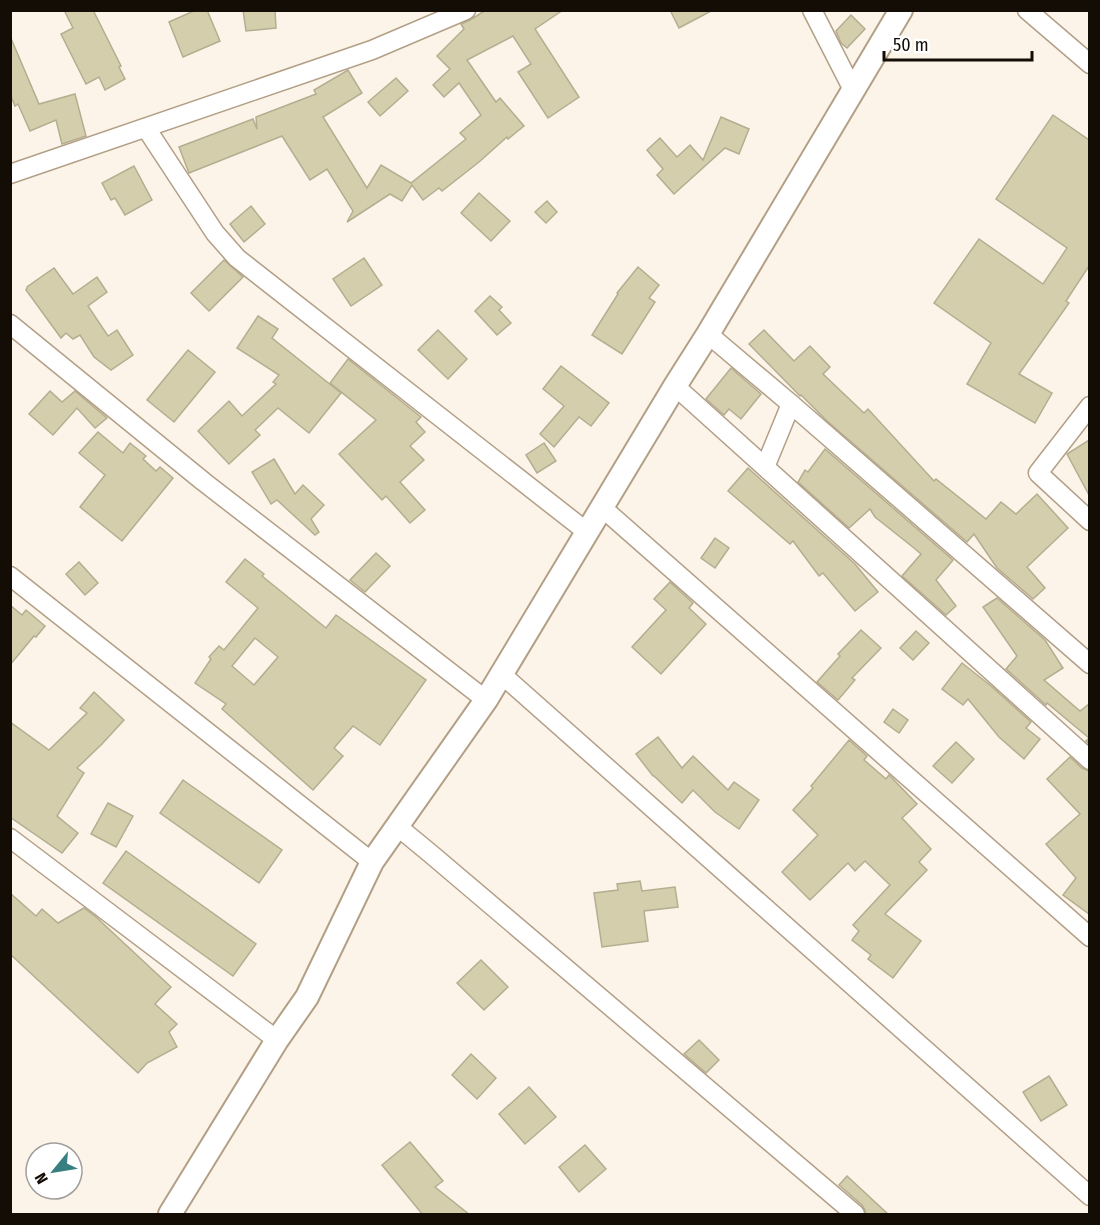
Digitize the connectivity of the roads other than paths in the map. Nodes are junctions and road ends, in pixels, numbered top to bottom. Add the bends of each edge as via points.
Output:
1 (466, 10) edge
2 (812, 10) edge
3 (901, 10) edge
4 (1027, 10) edge
5 (1089, 64) edge
6 (853, 90) junction
7 (146, 128) junction
8 (10, 174) edge
9 (10, 324) edge
10 (708, 334) junction
11 (675, 386) junction
12 (792, 404) junction
13 (1089, 406) edge
14 (765, 467) junction
15 (601, 509) junction
16 (1089, 521) edge
17 (587, 532) junction
18 (10, 576) edge
19 (1089, 664) edge
20 (502, 673) junction
21 (486, 700) junction
22 (1089, 760) edge
23 (397, 826) junction
24 (10, 838) edge
25 (372, 862) junction
26 (1089, 938) edge
27 (277, 1040) junction
28 (1089, 1196) edge
29 (170, 1215) edge
30 (855, 1215) edge

1 - 7 street via 372,50
2 - 6 street
3 - 6 street
4 - 5 street
6 - 10 street
7 - 8 street
7 - 17 street via 215,233 237,258
9 - 21 street via 204,482
10 - 11 street
10 - 12 street
11 - 14 street
11 - 15 street
12 - 14 street
12 - 19 street
13 - 16 street via 1038,473
14 - 22 street
15 - 17 street
15 - 26 street
17 - 20 street
18 - 25 street
20 - 21 street
20 - 28 street
21 - 23 street
23 - 25 street
23 - 30 street
24 - 27 street
25 - 27 street via 307,998
27 - 29 street

